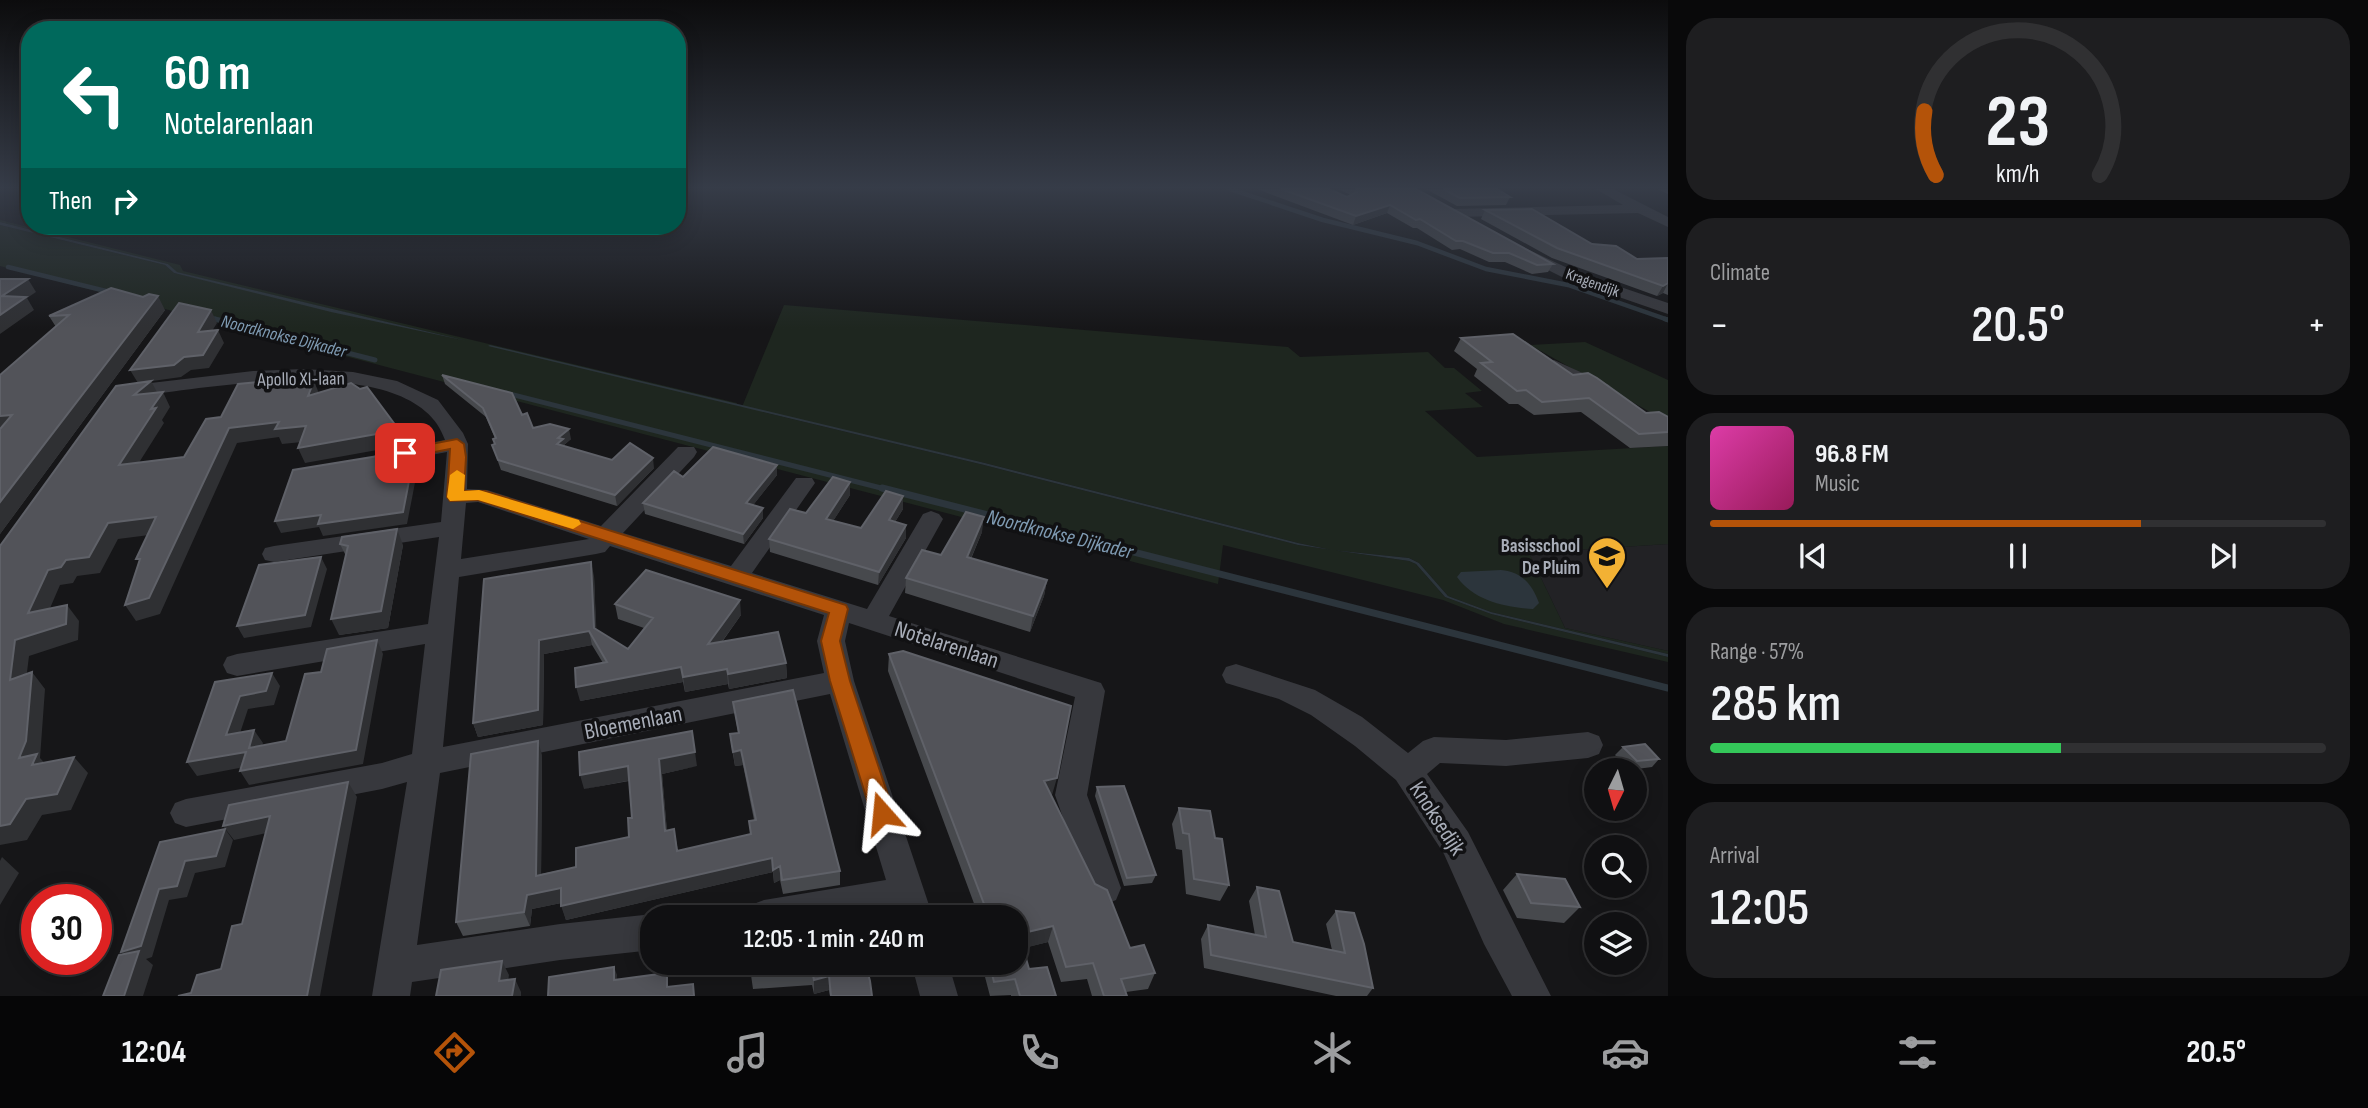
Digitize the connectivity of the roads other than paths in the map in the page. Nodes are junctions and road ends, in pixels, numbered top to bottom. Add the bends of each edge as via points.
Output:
1 (1509, 244) edge
2 (1668, 309) edge
3 (1554, 366) edge
4 (134, 371) edge
5 (1614, 396) edge
6 (457, 444) junction
7 (686, 452) dead end
8 (367, 461) edge
9 (804, 483) dead end
10 (455, 497) junction
11 (931, 519) dead end
12 (450, 528) junction
13 (608, 535) junction
14 (274, 554) dead end
15 (446, 570) junction
16 (737, 576) junction
17 (839, 609) junction
18 (874, 620) junction
19 (440, 632) junction
20 (237, 665) dead end
21 (1236, 676) dead end
22 (840, 681) junction
23 (1588, 745) dead end
24 (426, 764) junction
25 (1407, 771) junction
26 (186, 813) dead end
27 (1104, 888) edge
28 (911, 905) edge
29 (640, 933) edge
30 (933, 975) edge
31 (394, 981) edge
32 (939, 996) edge
33 (1532, 996) edge

1 - 2 street, Kragendijk via 1570,275
3 - 5 street
4 - 6 street, Apollo XI-laan via 115,398 292,375 364,378 392,385 430,404 442,415
6 - 8 street
6 - 10 street, Apollo XI-laan
7 - 13 street
9 - 16 street
10 - 12 street, Apollo XI-laan
10 - 13 street, Notelarenlaan via 479,495
11 - 18 street
12 - 14 street
12 - 15 street, Apollo XI-laan
13 - 15 street via 596,546
13 - 16 street, Notelarenlaan
15 - 19 street, Apollo XI-laan
16 - 17 street, Notelarenlaan
17 - 18 street, Notelarenlaan
17 - 22 street via 831,641
18 - 27 street, Notelarenlaan via 1091,691 1071,795
19 - 20 street
19 - 24 street, Apollo XI-laan
21 - 25 street via 1316,705
22 - 24 street, Bloemenlaan
22 - 28 street
23 - 25 street, Knoksedijk via 1506,753 1434,750
24 - 26 street
24 - 31 street, Apollo XI-laan
25 - 33 street, Knoksedijk via 1457,843
29 - 31 street via 560,942
30 - 32 street

